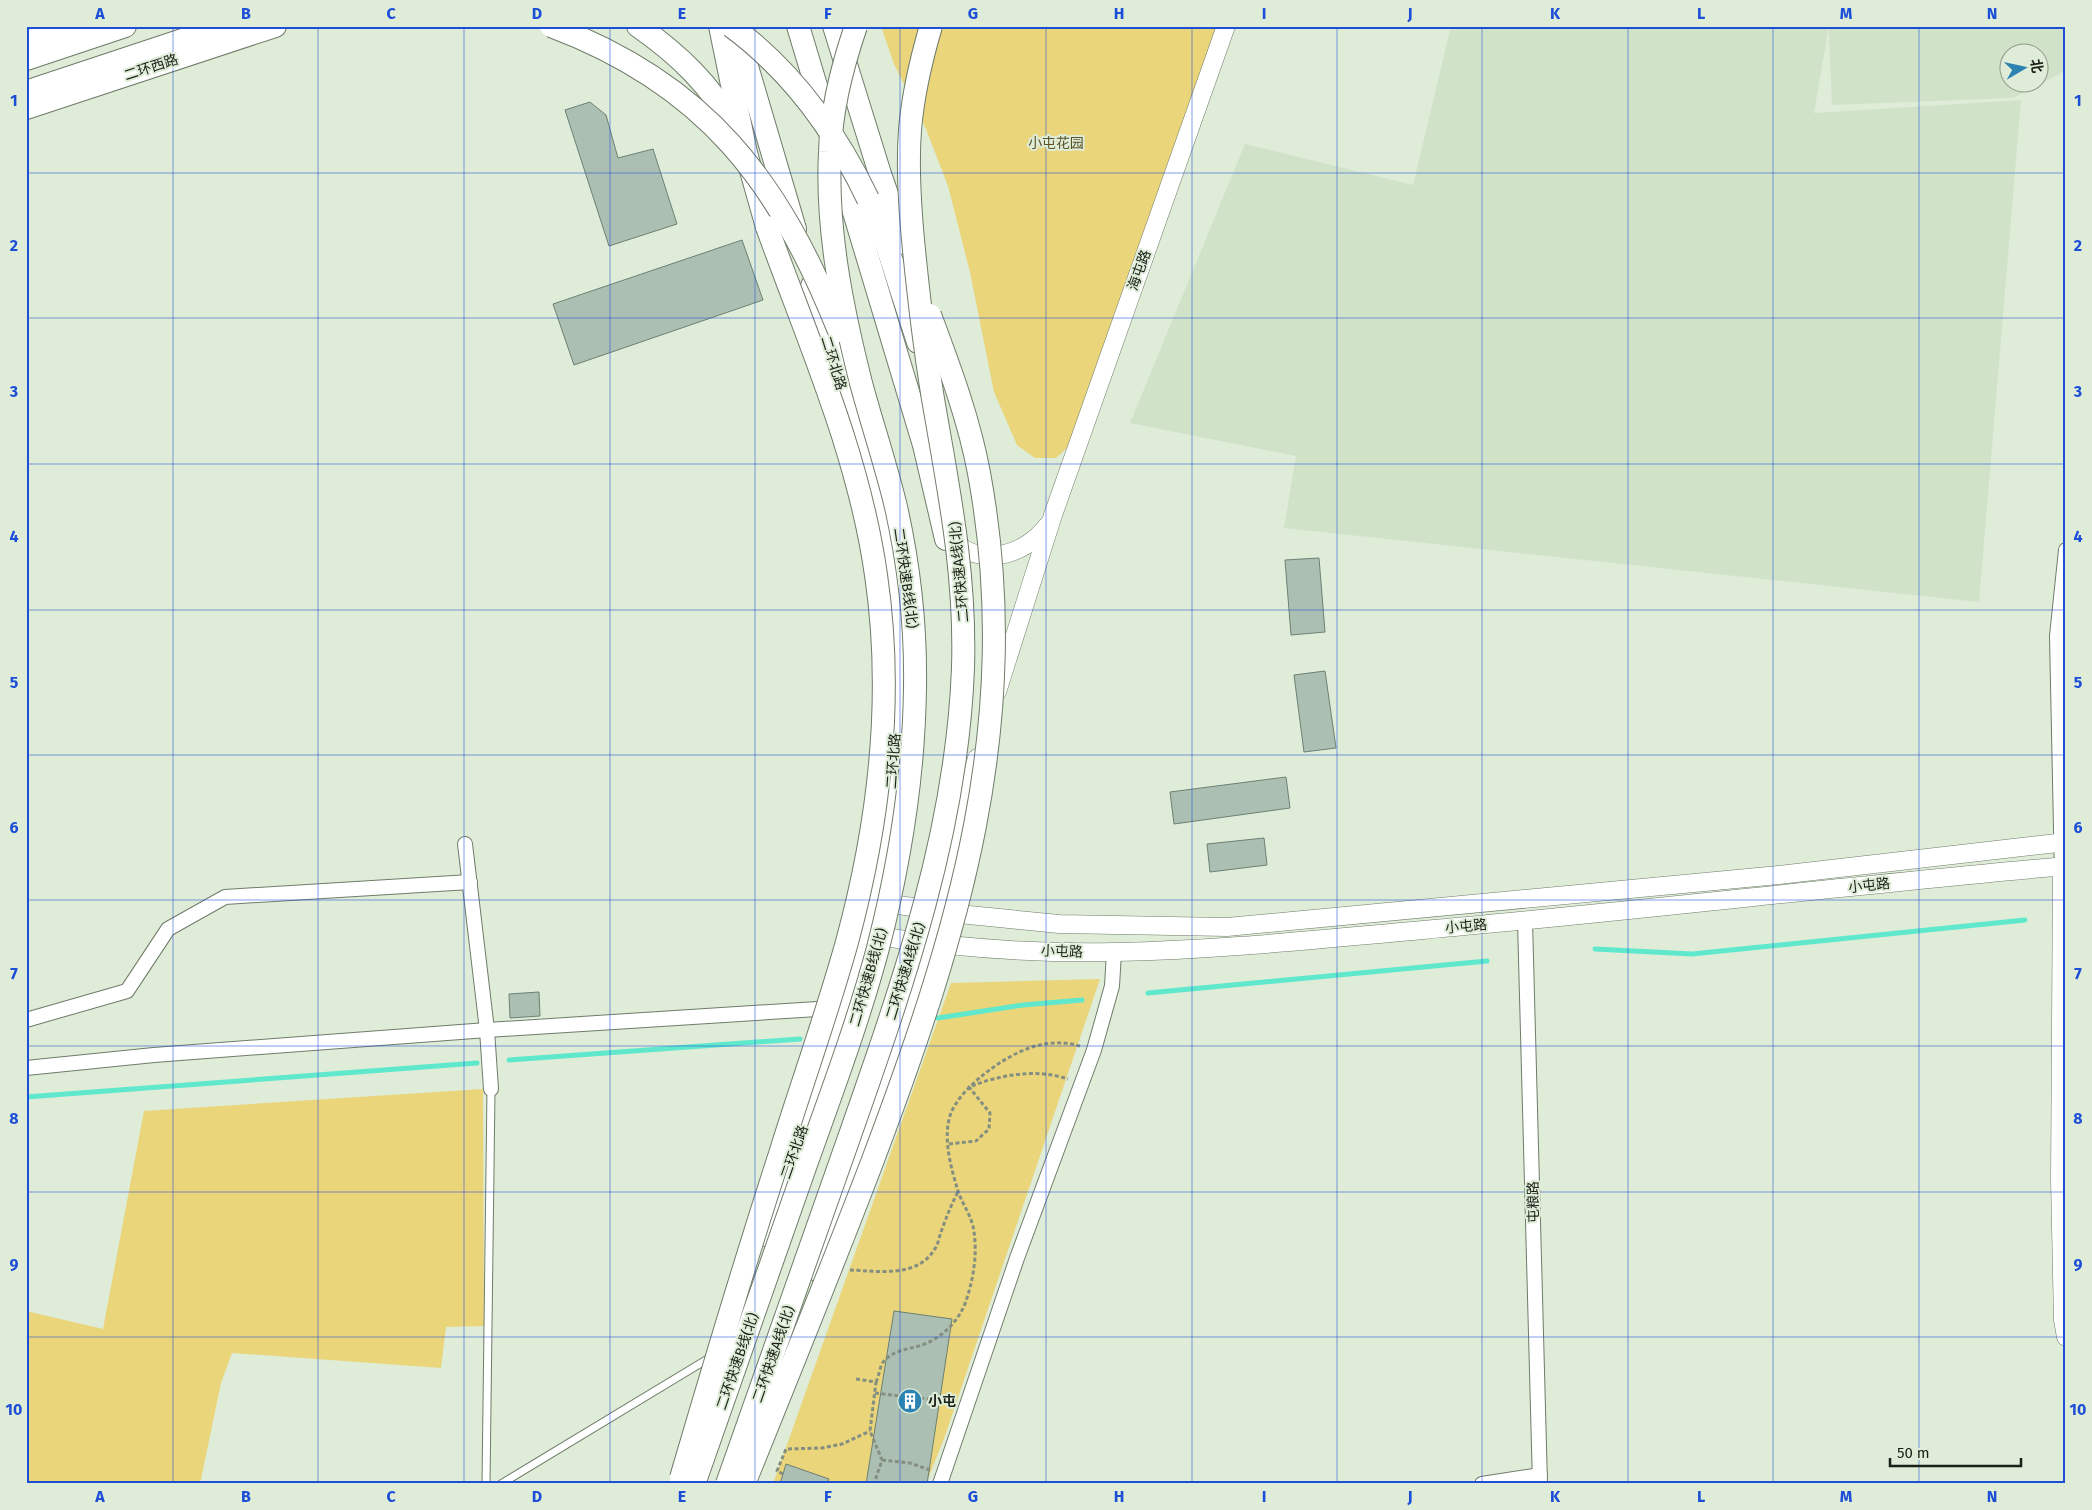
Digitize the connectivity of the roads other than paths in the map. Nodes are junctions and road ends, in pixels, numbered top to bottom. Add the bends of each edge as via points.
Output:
1 (74, 26) edge
2 (124, 26) edge
3 (225, 26) edge
4 (251, 26) edge
5 (276, 26) edge
6 (550, 26) edge
7 (638, 26) edge
8 (720, 26) edge
9 (731, 26) edge
10 (735, 26) edge
11 (798, 26) edge
12 (834, 26) edge
13 (856, 26) edge
14 (931, 26) edge
15 (1226, 26) edge
16 (26, 42) edge
17 (26, 59) edge
18 (79, 74) junction
19 (26, 92) edge
20 (26, 108) edge
21 (746, 153) junction
22 (940, 436) junction
23 (880, 450) junction
24 (1053, 515) junction
25 (944, 527) junction
26 (2066, 550) edge
27 (2064, 842) edge
28 (465, 844) dead end
29 (2064, 866) edge
30 (470, 882) junction
31 (872, 901) junction
32 (936, 906) junction
33 (1525, 921) junction
34 (864, 935) junction
35 (927, 942) junction
36 (1114, 952) junction
37 (844, 1008) junction
38 (26, 1020) edge
39 (487, 1030) junction
40 (26, 1068) edge
41 (492, 1089) joint
42 (2066, 1104) edge
43 (2066, 1337) edge
44 (723, 1353) junction
45 (942, 1479) edge
46 (1540, 1480) edge
47 (486, 1484) edge
48 (501, 1484) edge
49 (678, 1484) edge
50 (694, 1484) edge
51 (727, 1484) edge
52 (744, 1484) edge
53 (1482, 1484) edge

1 - 16 main road
2 - 17 main road
3 - 18 main road
4 - 18 main road
5 - 20 main road, 二环西路
6 - 23 main road, bridge via 602,48 649,74 706,118 746,160 782,213 815,275 850,358
7 - 21 main road via 680,58 698,77 728,115
8 - 21 main road
9 - 22 main road, bridge via 796,87 829,130 853,170 880,227 901,286
10 - 31 main road, 二环北路 via 864,462 888,576 895,653 895,731 888,810
11 - 25 main road via 924,445
12 - 52 main road, bridge via 882,182 957,391 979,470 990,549 994,667 988,748 965,878 923,1022 844,1234
13 - 23 main road, bridge via 833,116 830,206 845,312
14 - 22 main road, bridge via 912,106 909,176 920,304
15 - 24 street, 海屯路
18 - 19 main road
21 - 49 main road, bridge via 767,227 827,391 866,516 880,611 883,721 868,846 847,940
22 - 51 main road, 二环快速A线(北), bridge via 958,542 963,628 957,745 944,827 893,1012
23 - 50 main road, 二环快速B线(北), bridge via 903,540 914,644 912,755 899,852 878,948 860,1008
24 - 25 street via 1033,542 1016,552 998,556 965,549
24 - 32 street via 983,738
25 - 32 main road via 955,609 959,701 951,818
26 - 27 street via 2057,636
27 - 29 street
27 - 32 street, 小屯路 via 1769,876 1227,927 1059,924
28 - 30 street
29 - 33 street, 小屯路
29 - 42 street via 2063,1063
29 - 43 street via 2060,1180
30 - 38 street via 225,897 168,929 126,991
30 - 39 street
31 - 32 street, 小屯路
31 - 34 main road, 二环北路
32 - 35 main road
33 - 36 street, 小屯路 via 1219,948
33 - 46 street, 屯粮路
34 - 35 street, 小屯路
34 - 37 main road, 二环北路
35 - 36 street, 小屯路
35 - 52 main road via 904,1027
36 - 45 street via 1112,986 1094,1050
37 - 39 street
37 - 44 main road, 二环北路
39 - 40 street
39 - 41 street
41 - 47 lane
44 - 48 lane via 708,1358
44 - 49 main road, 二环北路
46 - 53 street

